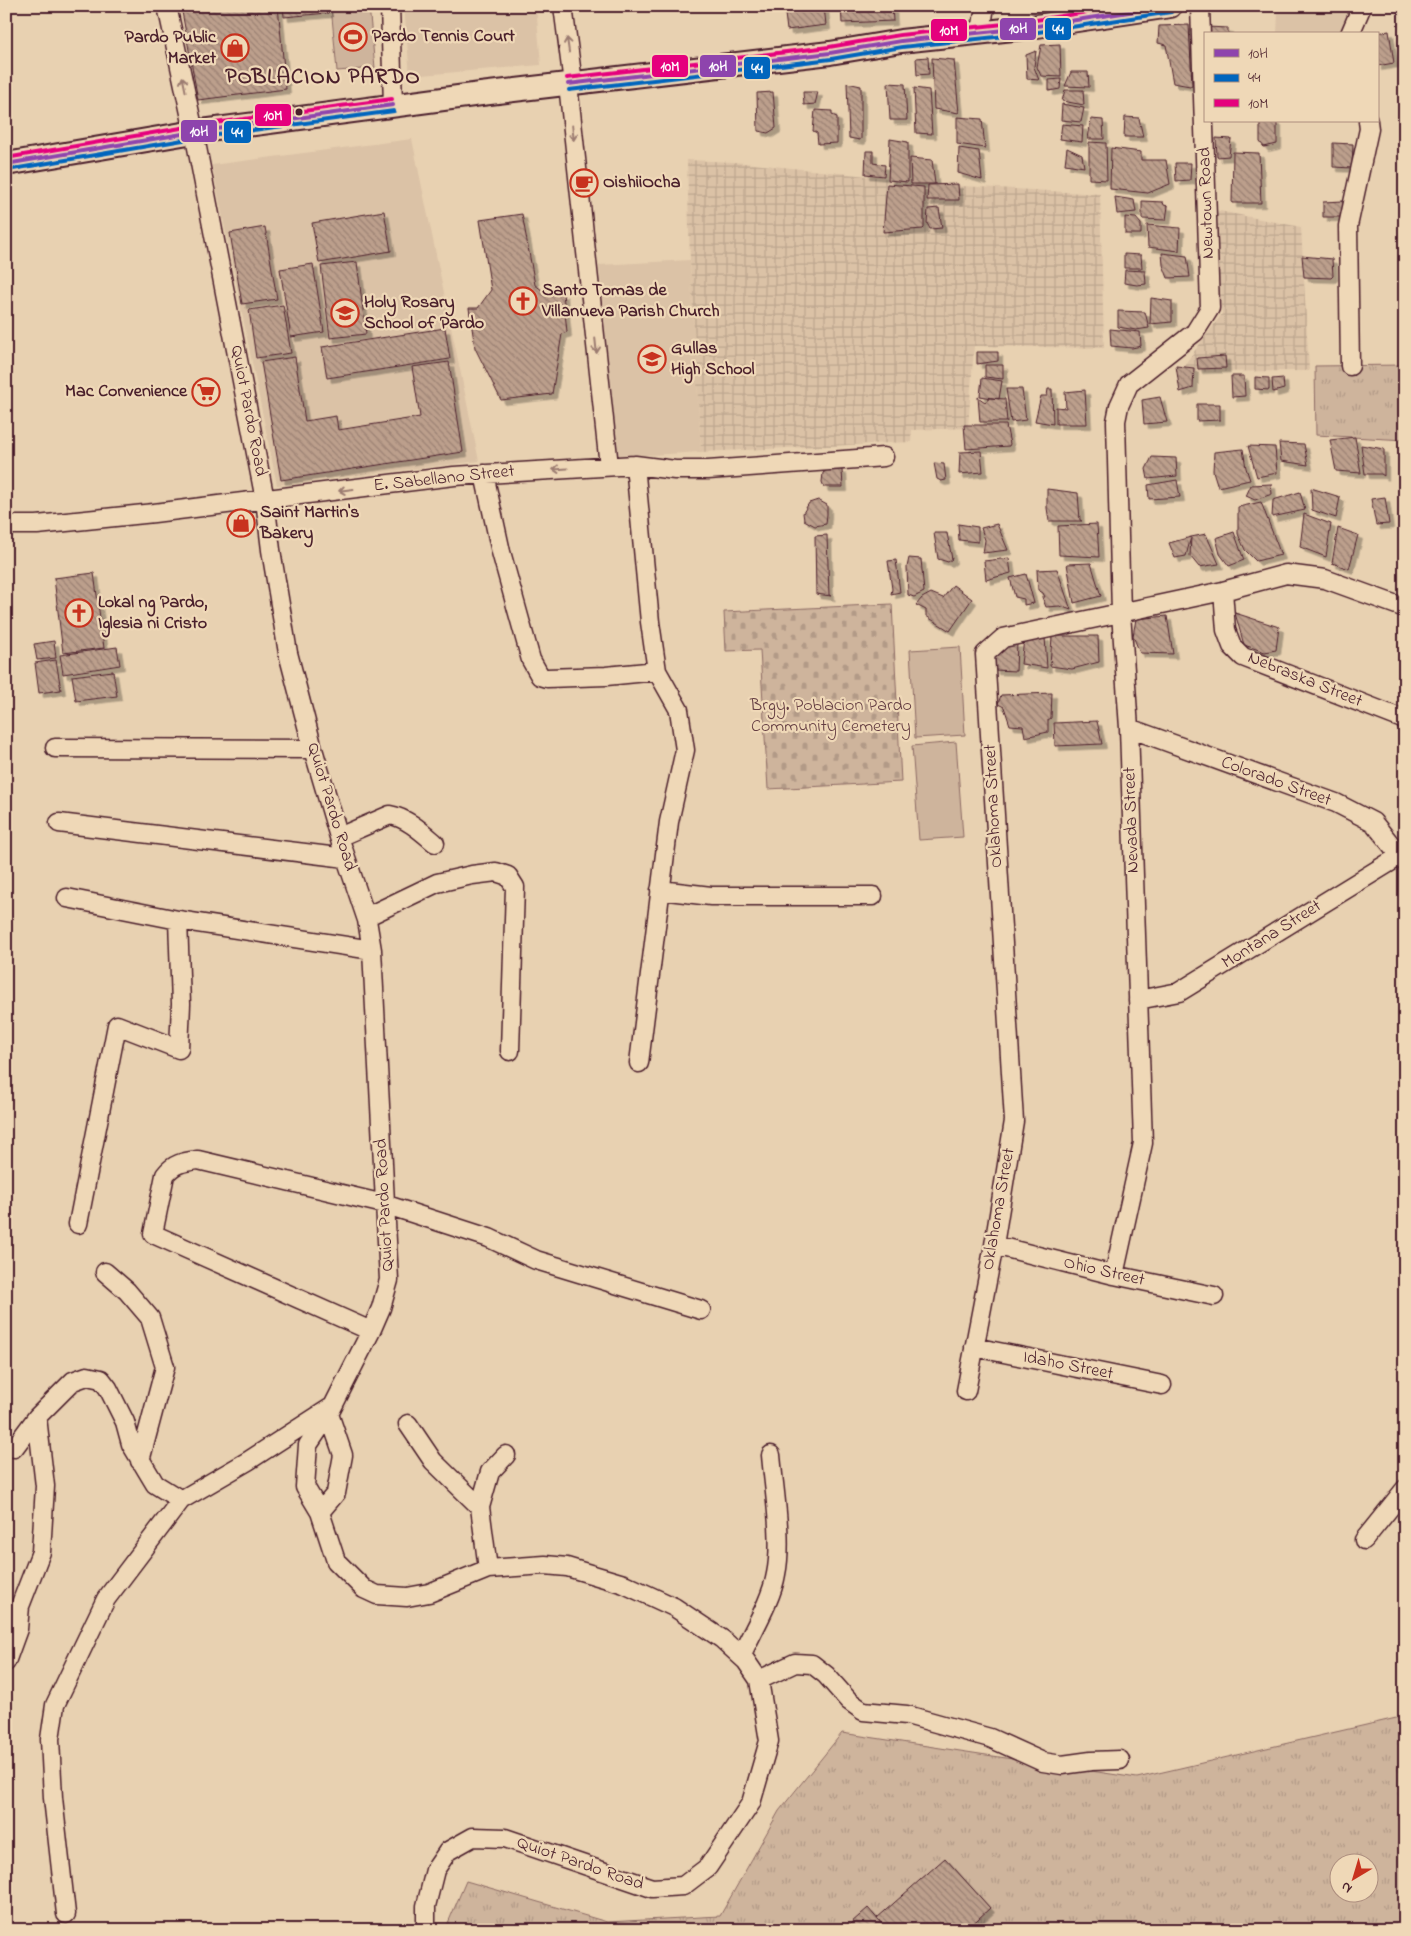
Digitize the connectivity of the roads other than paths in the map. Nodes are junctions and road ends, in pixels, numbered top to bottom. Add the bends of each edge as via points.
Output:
1 (167, 6) edge
2 (390, 6) edge
3 (563, 6) edge
4 (985, 6) edge
5 (1170, 6) edge
6 (1200, 6) edge
7 (1362, 6) edge
8 (981, 32) junction
9 (1351, 32) edge
10 (571, 84) junction
11 (393, 105) junction
12 (1368, 122) edge
13 (194, 132) junction
14 (6, 164) edge
15 (1350, 366) dead end
16 (1145, 371) joint
17 (884, 457) dead end
18 (636, 465) junction
19 (609, 466) junction
20 (484, 474) junction
21 (265, 500) junction
22 (6, 524) edge
23 (1223, 591) junction
24 (1405, 608) edge
25 (1121, 613) junction
26 (657, 671) junction
27 (1405, 720) edge
28 (1129, 728) junction
29 (54, 748) dead end
30 (313, 749) junction
31 (59, 823) dead end
32 (339, 838) junction
33 (435, 843) dead end
34 (346, 858) junction
35 (1402, 859) edge
36 (660, 890) junction
37 (873, 896) dead end
38 (67, 898) dead end
39 (366, 917) junction
40 (178, 920) junction
41 (372, 950) junction
42 (1138, 1000) junction
43 (510, 1051) dead end
44 (639, 1063) dead end
45 (384, 1204) junction
46 (78, 1224) dead end
47 (994, 1246) junction
48 (105, 1272) dead end
49 (1114, 1275) junction
50 (1214, 1296) dead end
51 (701, 1310) dead end
52 (371, 1332) junction
53 (974, 1347) junction
54 (1162, 1385) dead end
55 (966, 1391) dead end
56 (330, 1410) junction
57 (37, 1418) junction
58 (408, 1424) dead end
59 (14, 1448) dead end
60 (506, 1454) dead end
61 (771, 1455) dead end
62 (140, 1461) junction
63 (1405, 1490) edge
64 (181, 1500) junction
65 (480, 1507) junction
66 (320, 1512) junction
67 (1364, 1540) dead end
68 (488, 1569) junction
69 (741, 1656) junction
70 (6, 1662) edge
71 (759, 1680) junction
72 (1120, 1760) dead end
73 (66, 1914) dead end
74 (426, 1930) edge

13 -> 1 street, Quiot Pardo Road
2 - 11 street
10 -> 3 street
4 - 8 street
5 - 8 main road
6 - 16 street, Newtown Road via 1210,308 1194,332
7 - 9 street
8 - 10 main road
10 - 11 main road
10 -> 19 street
11 - 13 main road
12 - 15 street via 1348,226
13 - 14 main road
13 - 21 street, Quiot Pardo Road
16 - 25 street, Nevada Street via 1130,384 1119,406 1116,421
17 - 18 street, E. Sabellano Street via 708,470
18 - 19 street, E. Sabellano Street
18 - 26 street
19 -> 20 street, E. Sabellano Street
20 -> 21 street, E. Sabellano Street
20 - 26 street via 501,552 531,660 540,676 606,676
21 - 22 street, E. Sabellano Street via 46,524
21 - 30 street, Quiot Pardo Road via 288,652
23 - 24 street, Oklahoma Street via 1286,574 1325,579
23 - 25 street, Oklahoma Street
23 - 27 street, Nebraska Street via 1226,630 1232,646 1243,657
25 - 28 street, Nevada Street
25 - 47 street, Oklahoma Street via 1003,638 985,654 1014,1121
26 - 36 street via 679,710 685,750 669,822
28 - 35 street, Colorado Street via 1336,803 1373,822
28 - 42 street, Nevada Street
29 - 30 street
30 - 32 street, Quiot Pardo Road
31 - 34 street
32 - 33 street via 390,815 398,816
32 - 34 street, Quiot Pardo Road
34 - 39 street, Quiot Pardo Road
35 - 42 street, Montana Street via 1179,992
36 - 37 street via 711,896
36 - 44 street
38 - 40 street
39 - 41 street, Quiot Pardo Road
39 - 43 street via 437,883 496,872 508,876 515,887
40 - 41 street
40 - 46 street via 182,1004 179,1048 117,1025
41 - 45 street, Quiot Pardo Road
42 - 49 street, Nevada Street via 1144,1143
45 - 51 street via 489,1238 536,1260
45 - 52 street, Quiot Pardo Road via 389,1280
45 - 52 street via 198,1160 180,1162 164,1175 153,1234
47 - 49 street, Ohio Street
47 - 53 street, Oklahoma Street
48 - 62 street via 150,1318 165,1367
49 - 50 street, Ohio Street
52 - 56 street, Quiot Pardo Road
53 - 54 street, Idaho Street
53 - 55 street, Oklahoma Street
56 - 64 street
56 - 66 street via 342,1455 336,1493
56 - 66 street, Quiot Pardo Road via 308,1445 305,1487
57 - 59 street
57 - 62 street via 73,1380 87,1376 102,1379 125,1422
57 - 70 street via 45,1486 41,1552 20,1606 18,1630
58 - 65 street via 433,1461
60 - 65 street via 490,1472
61 - 69 street via 778,1563 776,1577
62 - 64 street via 154,1484
63 - 67 street
64 - 73 street via 106,1599 55,1705 50,1748
65 - 68 street
66 - 68 street, Quiot Pardo Road via 336,1561 364,1589 377,1594 407,1598 429,1593
68 - 69 street, Quiot Pardo Road via 545,1565 567,1567 624,1584 674,1607 722,1639
69 - 71 street, Quiot Pardo Road
71 - 72 street via 794,1663 812,1664 863,1711 916,1718 990,1738 1043,1762 1062,1765
71 - 74 street, Quiot Pardo Road via 769,1741 751,1803 708,1867 683,1886 652,1888 505,1838 473,1837 448,1851 435,1870 426,1906

